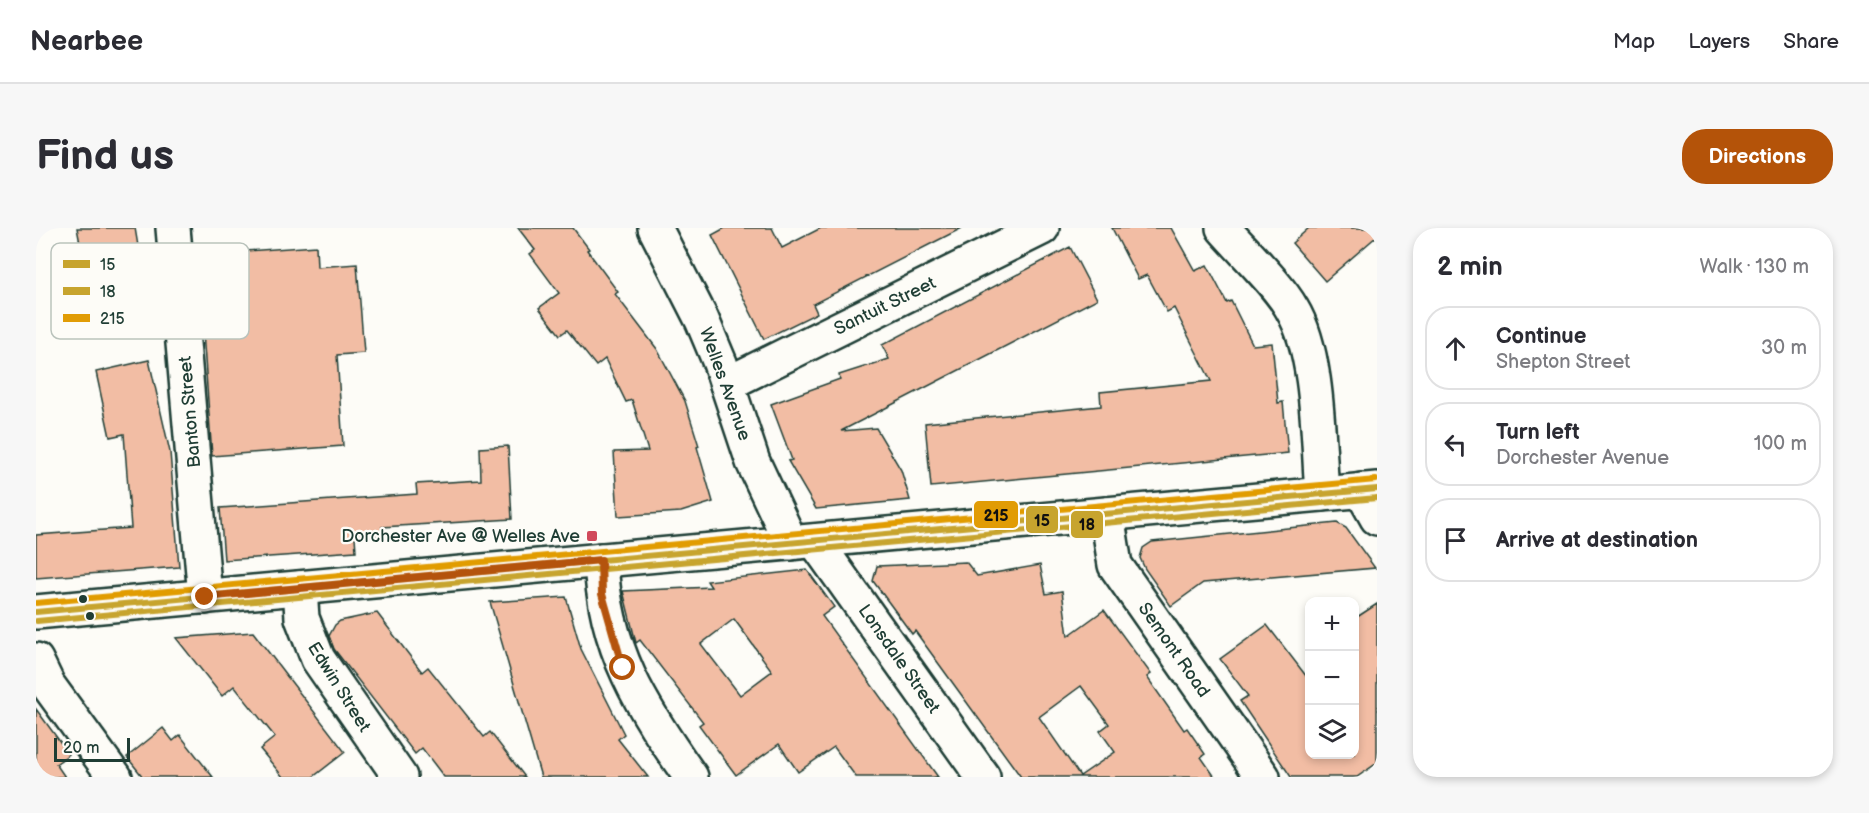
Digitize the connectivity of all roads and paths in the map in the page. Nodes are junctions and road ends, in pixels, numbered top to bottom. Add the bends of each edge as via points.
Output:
1 (173, 228) edge
2 (655, 228) edge
3 (1042, 228) edge
4 (1223, 228) edge
5 (174, 243) edge
6 (183, 339) edge
7 (727, 384) junction
8 (1369, 490) edge
9 (1322, 494) junction
10 (1107, 514) junction
11 (1377, 518) edge
12 (803, 542) junction
13 (601, 560) junction
14 (300, 588) junction
15 (205, 597) junction
16 (36, 612) edge
17 (36, 660) edge
18 (115, 777) edge
19 (400, 777) edge
20 (691, 777) edge
21 (983, 777) edge
22 (1263, 777) edge

1 - 5 street, Banton Street
2 - 7 street, Welles Avenue via 702,320
3 - 7 street, Santuit Street
4 - 9 street via 1292,308 1303,332 1313,385
6 - 15 street, Banton Street
7 - 12 street, Welles Avenue via 753,462
8 - 9 street
8 - 11 street
9 - 10 street
10 - 12 street
10 - 22 street, Semont Road via 1115,565
12 - 13 street
12 - 21 street, Lonsdale Street
13 - 14 street
13 - 20 street via 602,594 623,668 655,726
14 - 15 street
14 - 19 street, Edwin Street via 302,618 318,659
15 - 16 street
17 - 18 street via 48,685

